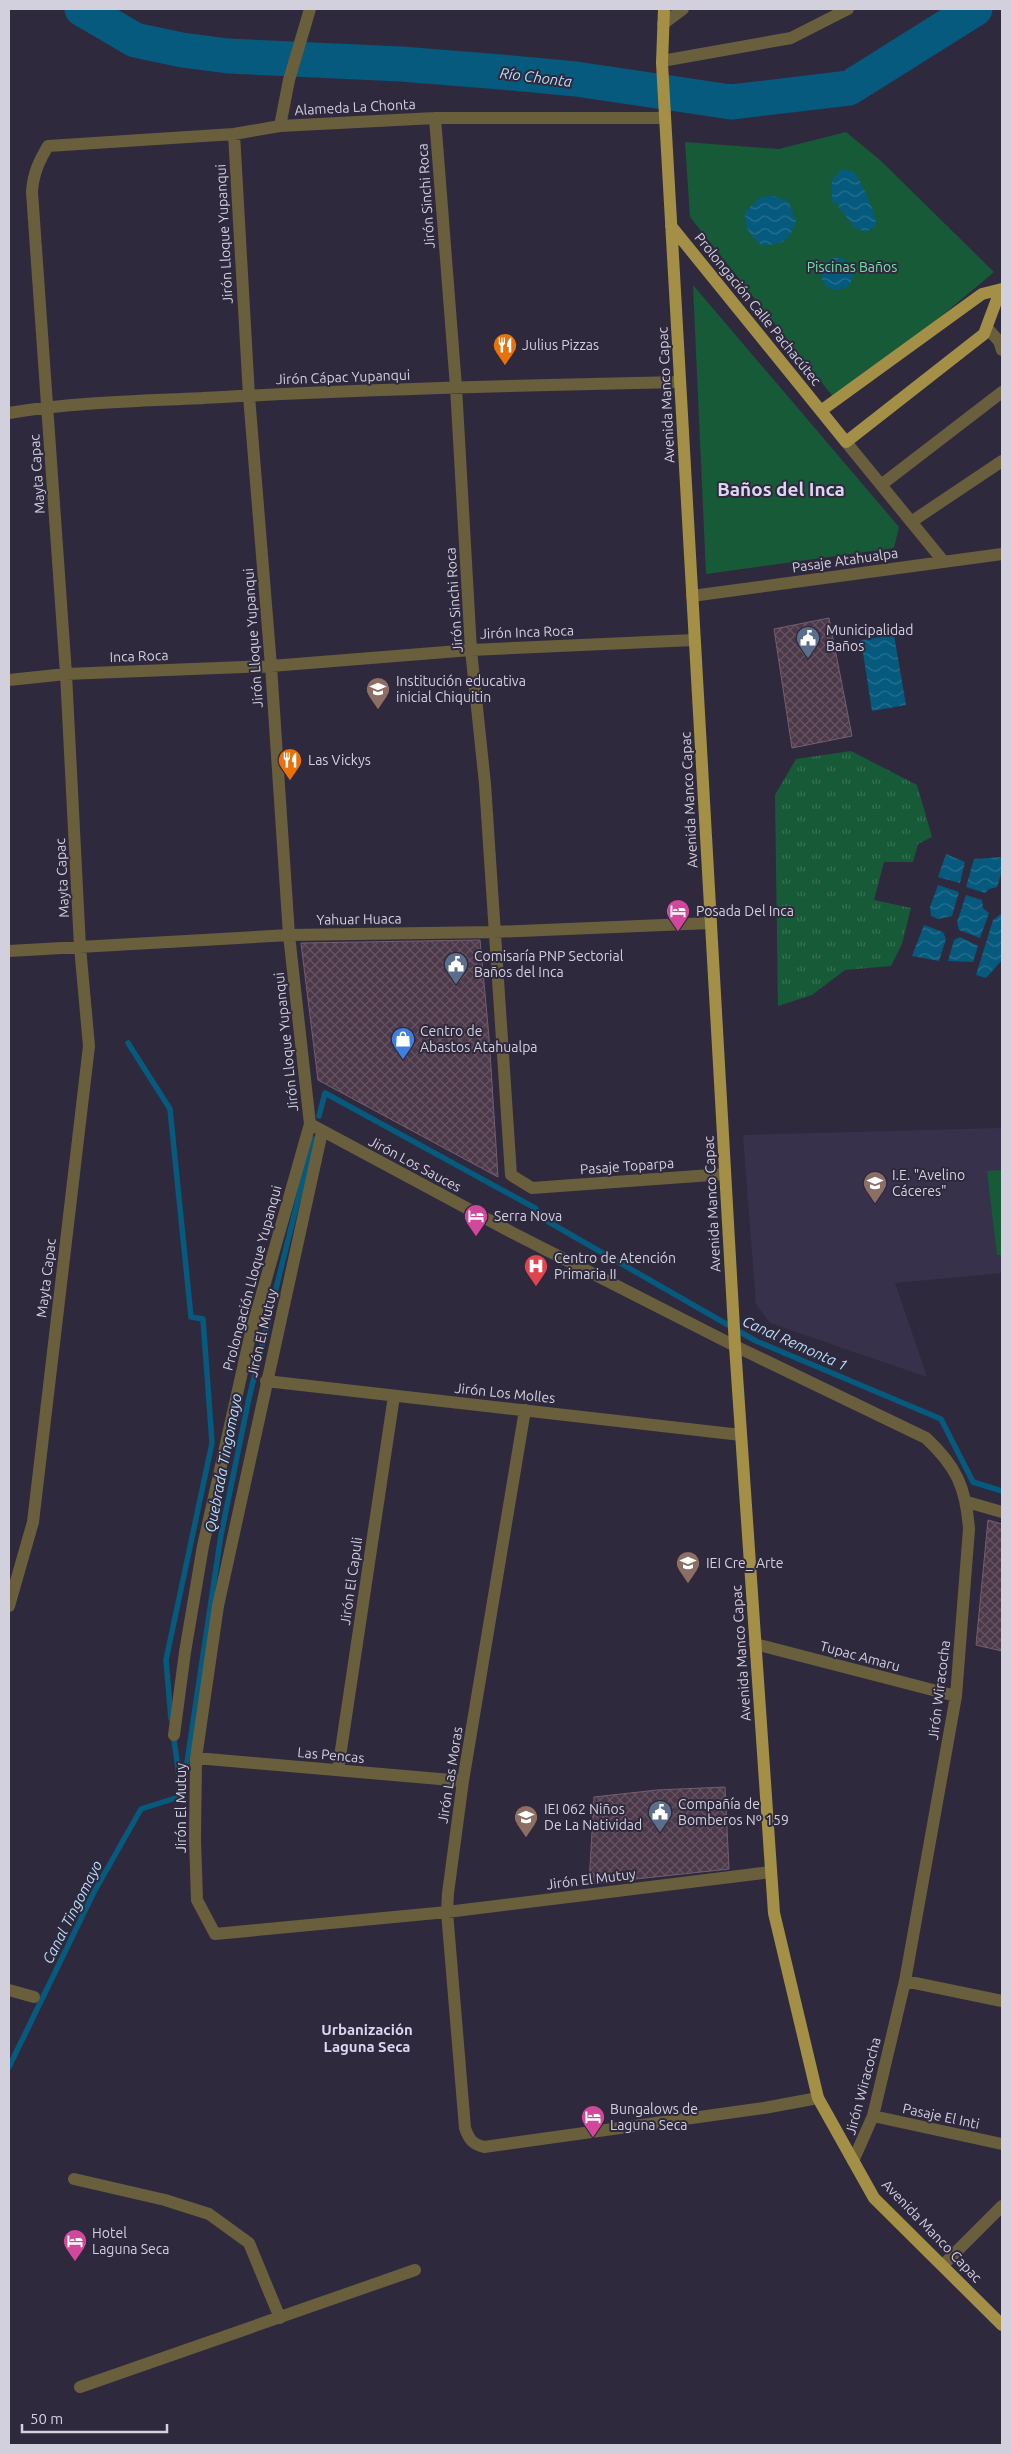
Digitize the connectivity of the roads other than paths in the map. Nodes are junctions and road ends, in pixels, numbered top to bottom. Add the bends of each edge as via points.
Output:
1 (310, 9) edge
2 (664, 9) edge
3 (682, 9) edge
4 (848, 9) edge
5 (663, 24) junction
6 (662, 62) junction
7 (665, 115) junction
8 (435, 118) junction
9 (280, 126) junction
10 (234, 134) junction
11 (48, 146) joint
12 (671, 226) junction
13 (1001, 290) edge
14 (988, 328) junction
15 (1002, 350) edge
16 (680, 382) junction
17 (456, 387) junction
18 (1002, 392) edge
19 (248, 396) junction
20 (47, 406) junction
21 (822, 410) junction
22 (9, 413) edge
23 (846, 442) junction
24 (1002, 461) edge
25 (881, 485) junction
26 (911, 522) junction
27 (1002, 554) edge
28 (944, 562) junction
29 (692, 596) junction
30 (694, 640) junction
31 (471, 650) junction
32 (271, 666) junction
33 (66, 674) junction
34 (9, 680) edge
35 (711, 923) junction
36 (494, 932) junction
37 (289, 936) junction
38 (80, 947) junction
39 (9, 951) edge
40 (310, 1124) junction
41 (322, 1132) junction
42 (725, 1174) junction
43 (532, 1188) joint
44 (735, 1341) junction
45 (266, 1381) junction
46 (394, 1396) junction
47 (525, 1410) junction
48 (741, 1436) junction
49 (967, 1502) junction
50 (1002, 1512) edge
51 (9, 1606) edge
52 (756, 1644) junction
53 (956, 1696) junction
54 (174, 1735) dead end
55 (196, 1758) junction
56 (338, 1770) junction
57 (463, 1781) junction
58 (771, 1872) junction
59 (447, 1912) junction
60 (905, 1981) junction
61 (9, 1990) edge
62 (34, 1997) dead end
63 (1002, 2002) edge
64 (818, 2098) junction
65 (873, 2116) junction
66 (1002, 2144) edge
67 (853, 2161) junction
68 (74, 2179) dead end
69 (1002, 2206) edge
70 (943, 2265) junction
71 (415, 2270) dead end
72 (280, 2318) junction
73 (1002, 2324) edge
74 (80, 2387) dead end

1 - 9 street
2 - 5 main road, Avenida Manco Capac
3 - 5 street
4 - 6 street via 791,38
5 - 6 main road, Avenida Manco Capac
6 - 7 main road, Avenida Manco Capac
7 - 8 street, Alameda La Chonta
7 - 12 main road, Avenida Manco Capac
8 - 9 street, Alameda La Chonta
8 - 17 street, Jirón Sinchi Roca
9 - 10 street, Alameda La Chonta
10 - 11 street, Alameda La Chonta
10 - 19 street, Jirón Lloque Yupanqui
11 - 20 street, Mayta Capac via 33,176 32,192
12 - 16 main road, Avenida Manco Capac
12 - 21 main road, Prolongación Calle Pachacútec
13 - 14 main road
13 - 21 main road via 982,294
14 - 15 street
14 - 23 main road via 980,338
16 - 17 street, Jirón Cápac Yupanqui
16 - 29 main road, Avenida Manco Capac
17 - 19 street, Jirón Cápac Yupanqui
17 - 31 street, Jirón Sinchi Roca
18 - 25 street
19 - 20 street, Jirón Cápac Yupanqui
19 - 32 street, Jirón Lloque Yupanqui
20 - 22 street, Jirón Cápac Yupanqui
20 - 33 street, Mayta Capac
21 - 23 main road, Prolongación Calle Pachacútec
23 - 25 street
24 - 26 street
25 - 26 street
26 - 28 street
27 - 28 street, Pasaje Atahualpa
28 - 29 street, Pasaje Atahualpa
29 - 30 main road, Avenida Manco Capac
30 - 31 street, Jirón Inca Roca
30 - 35 main road, Avenida Manco Capac
31 - 32 street, Jirón Inca Roca
31 - 36 street, Jirón Sinchi Roca via 485,784
32 - 33 street, Inca Roca
32 - 37 street, Jirón Lloque Yupanqui
33 - 34 street, Inca Roca
33 - 38 street, Mayta Capac
35 - 36 street, Yahuar Huaca
35 - 42 main road, Avenida Manco Capac
36 - 37 street, Yahuar Huaca
36 - 43 street, Jirón Sinchi Roca via 510,1175
37 - 38 street, Yahuar Huaca
37 - 40 street, Jirón Lloque Yupanqui
38 - 39 street, Yahuar Huaca
38 - 51 street, Mayta Capac via 89,1046 33,1522
40 - 41 street, Jirón Lloque Yupanqui
40 - 54 street, Prolongación Lloque Yupanqui via 251,1332 212,1507 185,1652
41 - 44 street, Jirón Los Sauces via 513,1233
41 - 45 street, Jirón El Mutuy
42 - 43 street, Pasaje Toparpa
42 - 44 main road, Avenida Manco Capac
44 - 48 main road, Avenida Manco Capac
44 - 49 street, Jirón Wiracocha via 926,1438 946,1456 957,1474
45 - 46 street, Jirón Los Molles
45 - 55 street, Jirón El Mutuy via 218,1606
46 - 47 street, Jirón Los Molles
46 - 56 street, Jirón El Capuli
47 - 48 street, Jirón Los Molles
47 - 57 street, Jirón Las Moras
48 - 52 main road, Avenida Manco Capac
49 - 50 street
49 - 53 street, Jirón Wiracocha via 969,1529
52 - 53 street, Tupac Amaru
52 - 58 main road, Avenida Manco Capac
53 - 60 street, Jirón Wiracocha
55 - 56 street, Las Pencas
55 - 59 street, Jirón El Mutuy via 197,1900 215,1934
56 - 57 street, Las Pencas
57 - 59 street, Jirón Las Moras
58 - 59 street, Jirón El Mutuy
58 - 64 main road, Avenida Manco Capac via 774,1913
59 - 64 street, Jirón Las Moras via 465,2128 474,2145 484,2147
60 - 63 street
60 - 65 street, Jirón Wiracocha
61 - 62 street
64 - 67 main road, Avenida Manco Capac
65 - 66 street, Pasaje El Inti
65 - 67 street, Jirón Wiracocha
67 - 70 main road, Avenida Manco Capac via 874,2198
68 - 72 street via 165,2200 209,2214 249,2243
69 - 70 street
70 - 73 main road, Avenida Manco Capac
71 - 72 street
72 - 74 street

